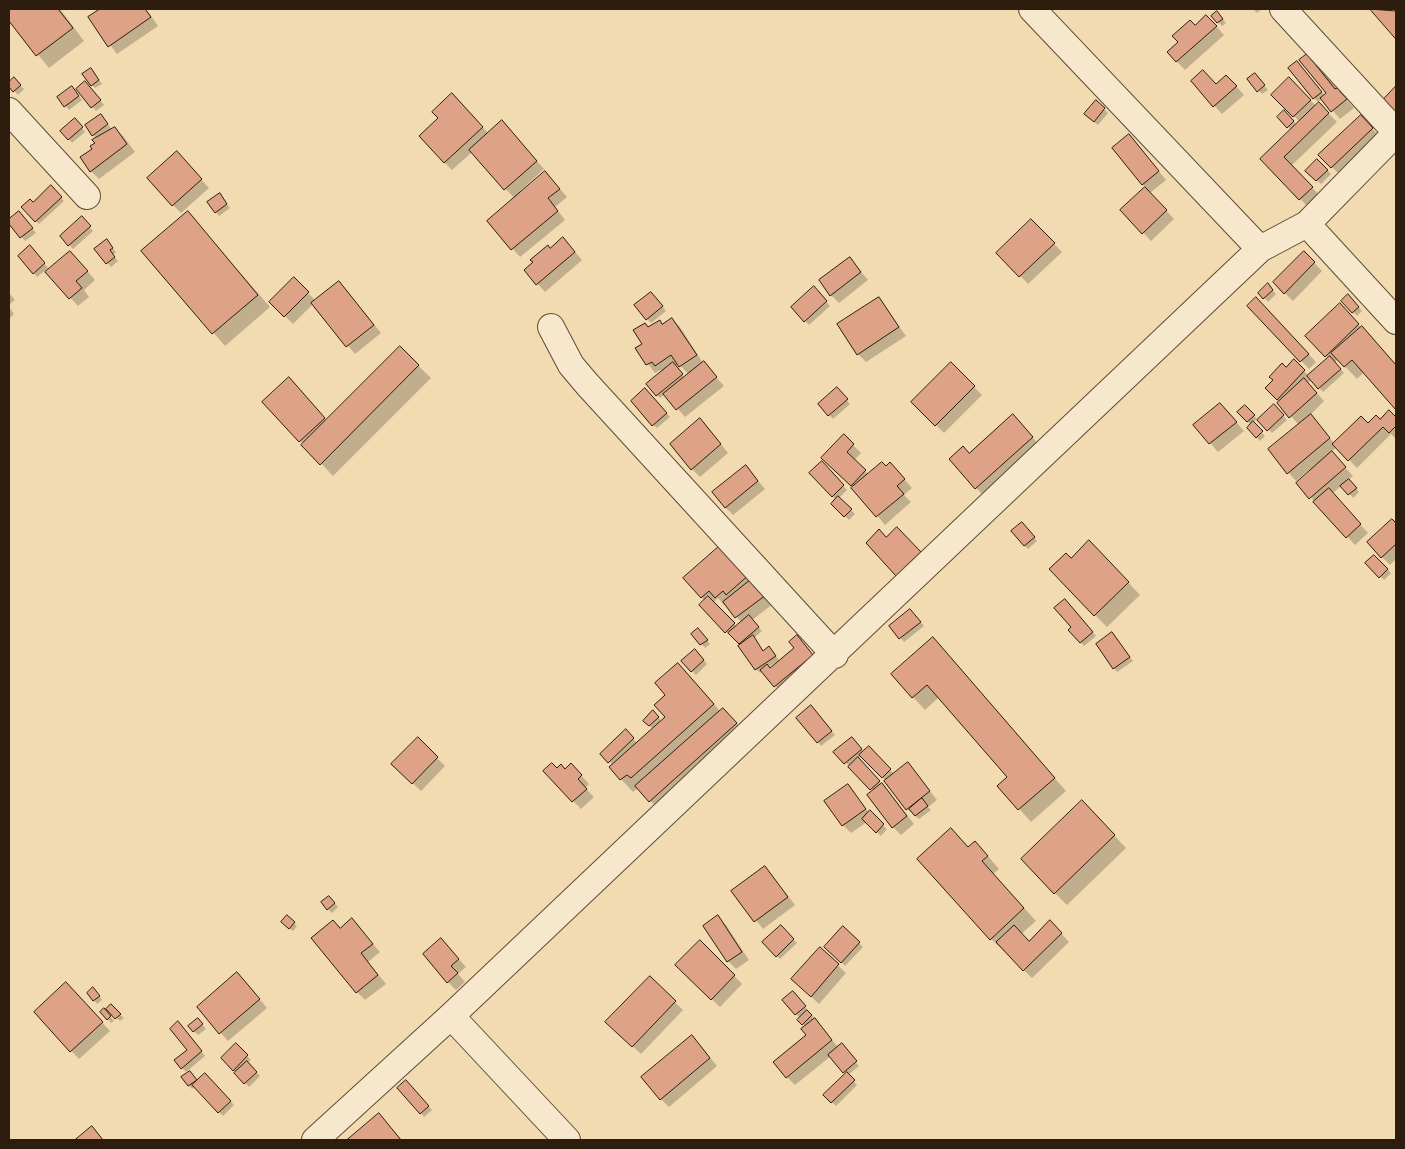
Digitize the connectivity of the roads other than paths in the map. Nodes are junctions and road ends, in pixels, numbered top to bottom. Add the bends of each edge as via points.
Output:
1 (1032, 9) edge
2 (1283, 9) edge
3 (9, 112) edge
4 (1396, 133) edge
5 (87, 196) dead end
6 (1307, 224) junction
7 (1260, 249) junction
8 (1396, 321) edge
9 (551, 327) dead end
10 (835, 654) junction
11 (451, 1016) junction
12 (315, 1140) edge
13 (567, 1140) edge

1 - 7 street
2 - 4 street
3 - 5 street
4 - 6 street
6 - 7 street
6 - 8 street
7 - 10 street
9 - 10 street via 571,365 586,384
10 - 11 street
11 - 12 street
11 - 13 street

